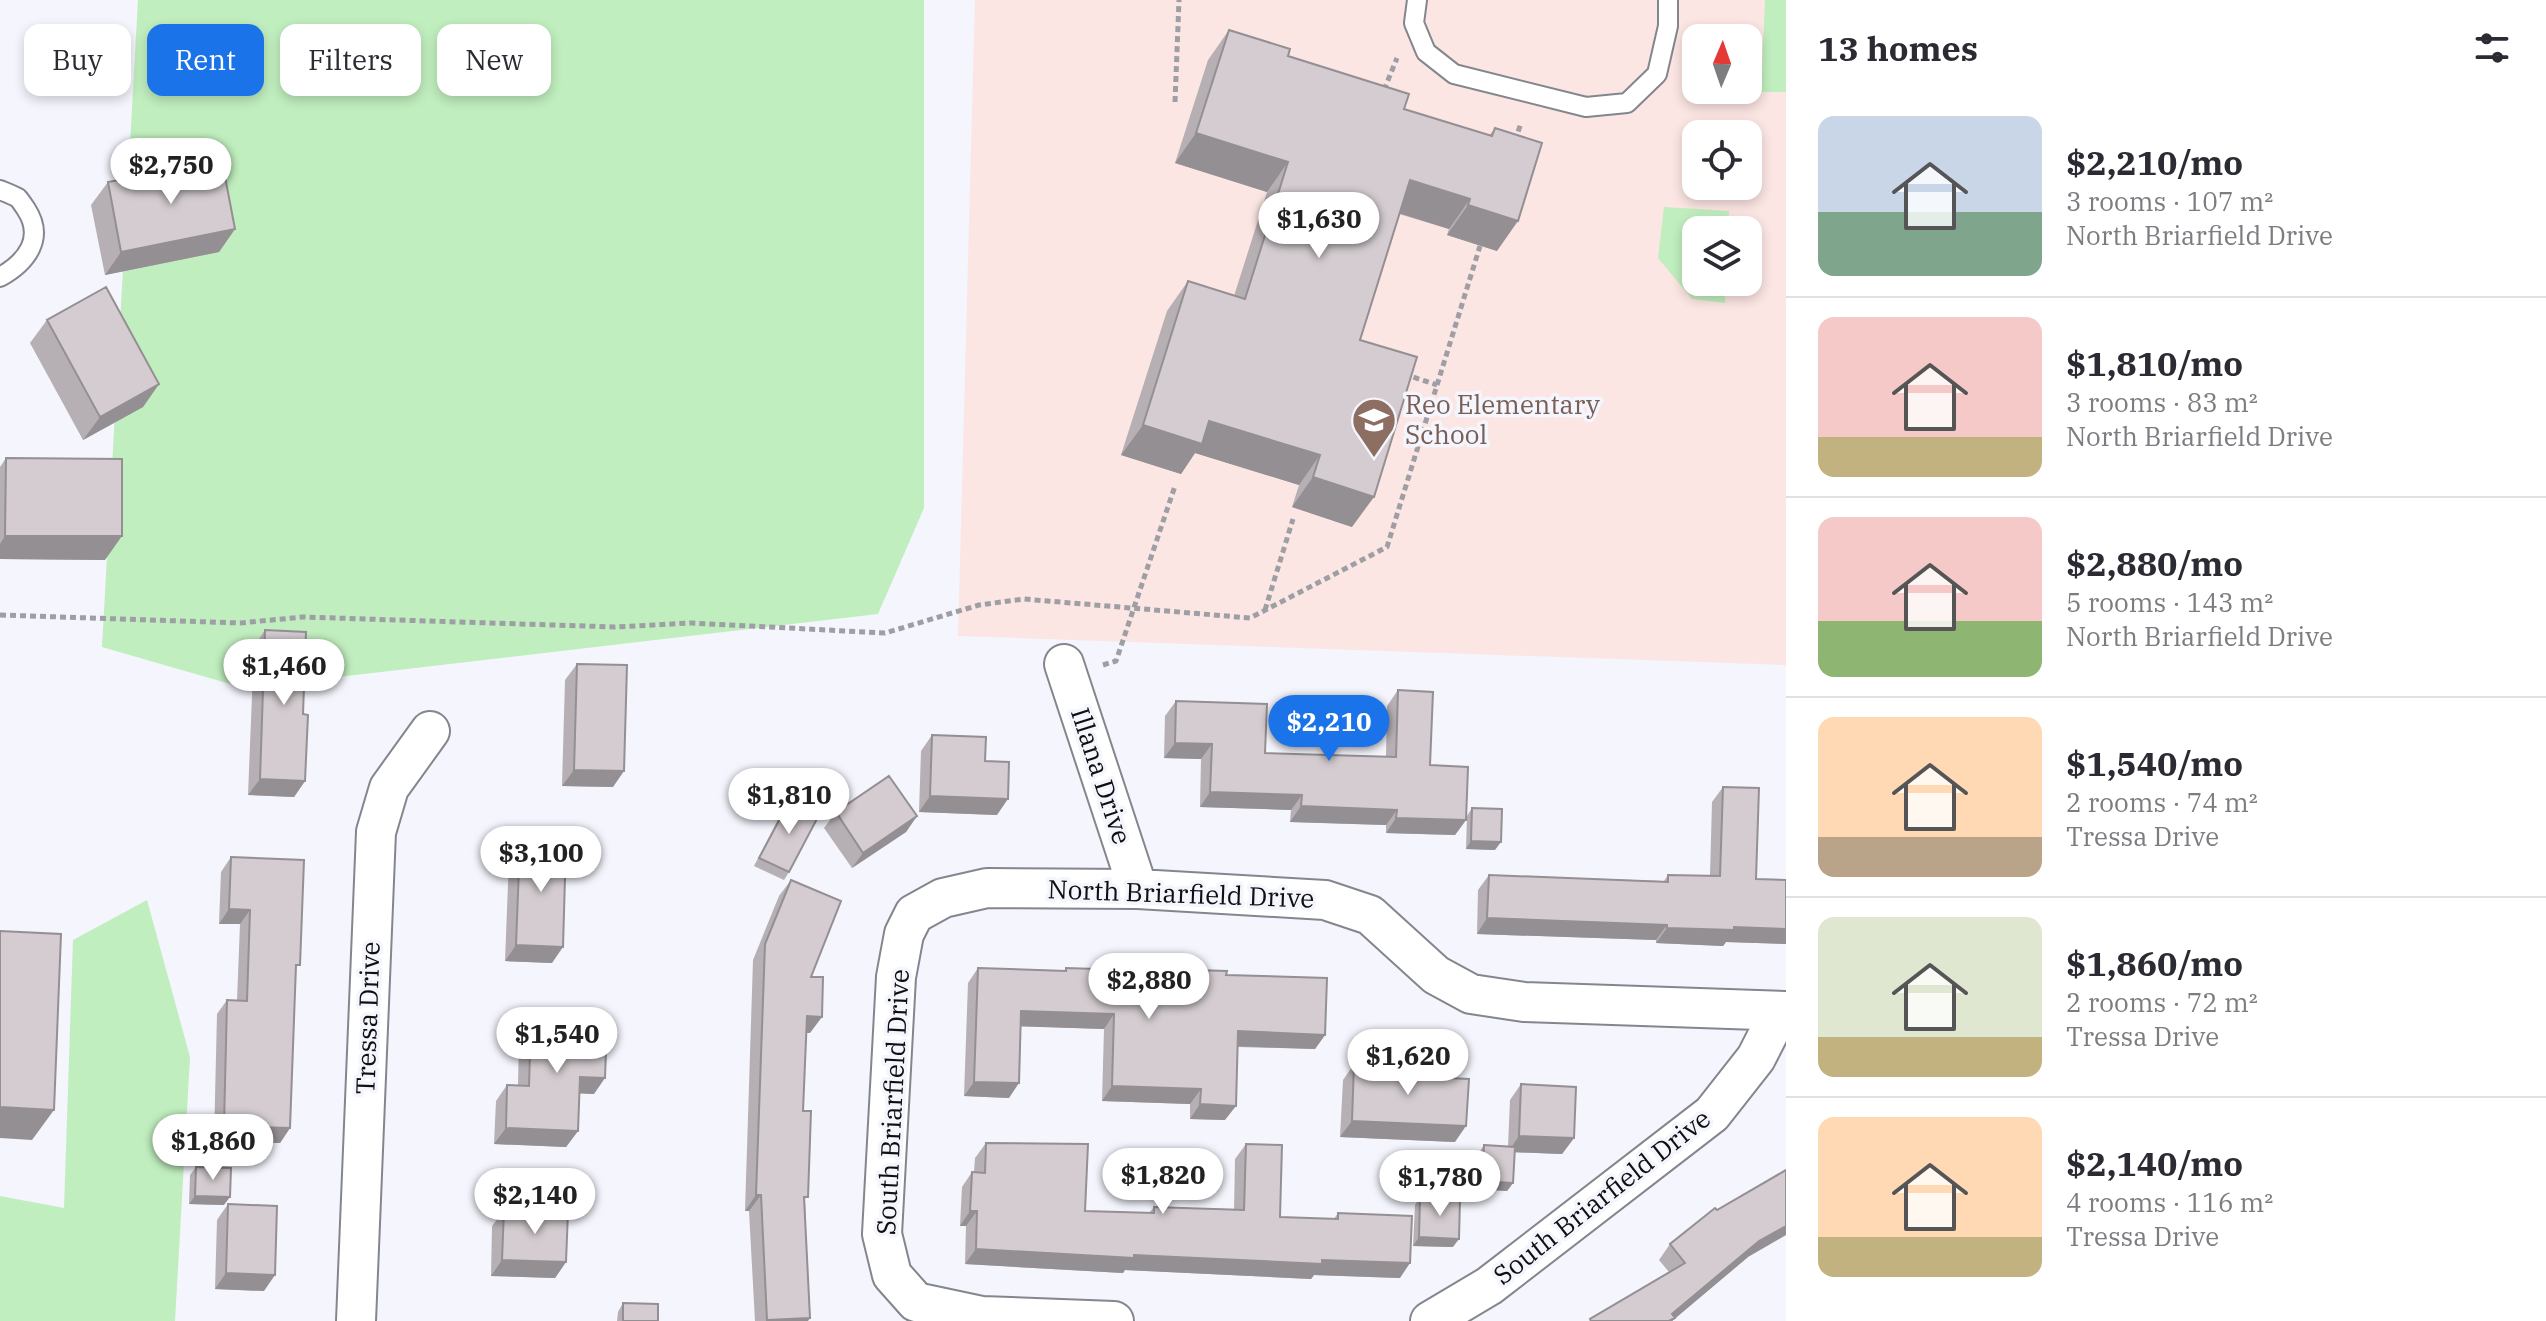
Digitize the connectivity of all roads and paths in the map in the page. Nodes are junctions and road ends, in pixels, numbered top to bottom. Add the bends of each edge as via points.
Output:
1 (1179, 0) edge
2 (1417, 0) edge
3 (1668, 0) edge
4 (1397, 58) dead end
5 (1380, 99) edge
6 (1175, 102) dead end
7 (1521, 123) dead end
8 (1513, 146) edge
9 (0, 190) edge
10 (1480, 246) dead end
11 (0, 277) edge
12 (1394, 371) edge
13 (1437, 385) junction
14 (1175, 486) dead end
15 (1293, 519) dead end
16 (1134, 608) junction
17 (1265, 611) junction
18 (0, 615) edge
19 (1064, 664) dead end
20 (1102, 676) dead end
21 (430, 731) dead end
22 (1138, 889) junction
23 (904, 934) joint
24 (1783, 1011) edge
25 (356, 1321) edge
26 (1114, 1321) edge
27 (1430, 1321) edge

1 - 6 path
2 - 3 lane via 1414,23 1426,52 1454,74 1586,107 1627,103 1657,74
4 - 5 path
7 - 8 path
9 - 11 lane via 19,199 35,232 32,249 21,264
10 - 13 path
12 - 13 path
13 - 17 path via 1387,547
14 - 16 path
15 - 17 path
16 - 17 path via 1250,618
16 - 18 path via 1024,599 979,605 885,633 691,623 615,627 303,617 240,623
16 - 20 path via 1116,661 1104,663
19 - 22 street, Illana Drive
21 - 25 street, Tressa Drive via 389,788 376,832
22 - 23 street, North Briarfield Drive via 987,888 943,898 914,914
22 - 24 street, North Briarfield Drive via 1325,900 1370,915 1436,975 1471,994 1524,1002
23 - 26 street, South Briarfield Drive via 896,977 882,1234 892,1275 916,1302 969,1313
24 - 27 street, South Briarfield Drive via 1756,1058 1712,1114 1489,1286

